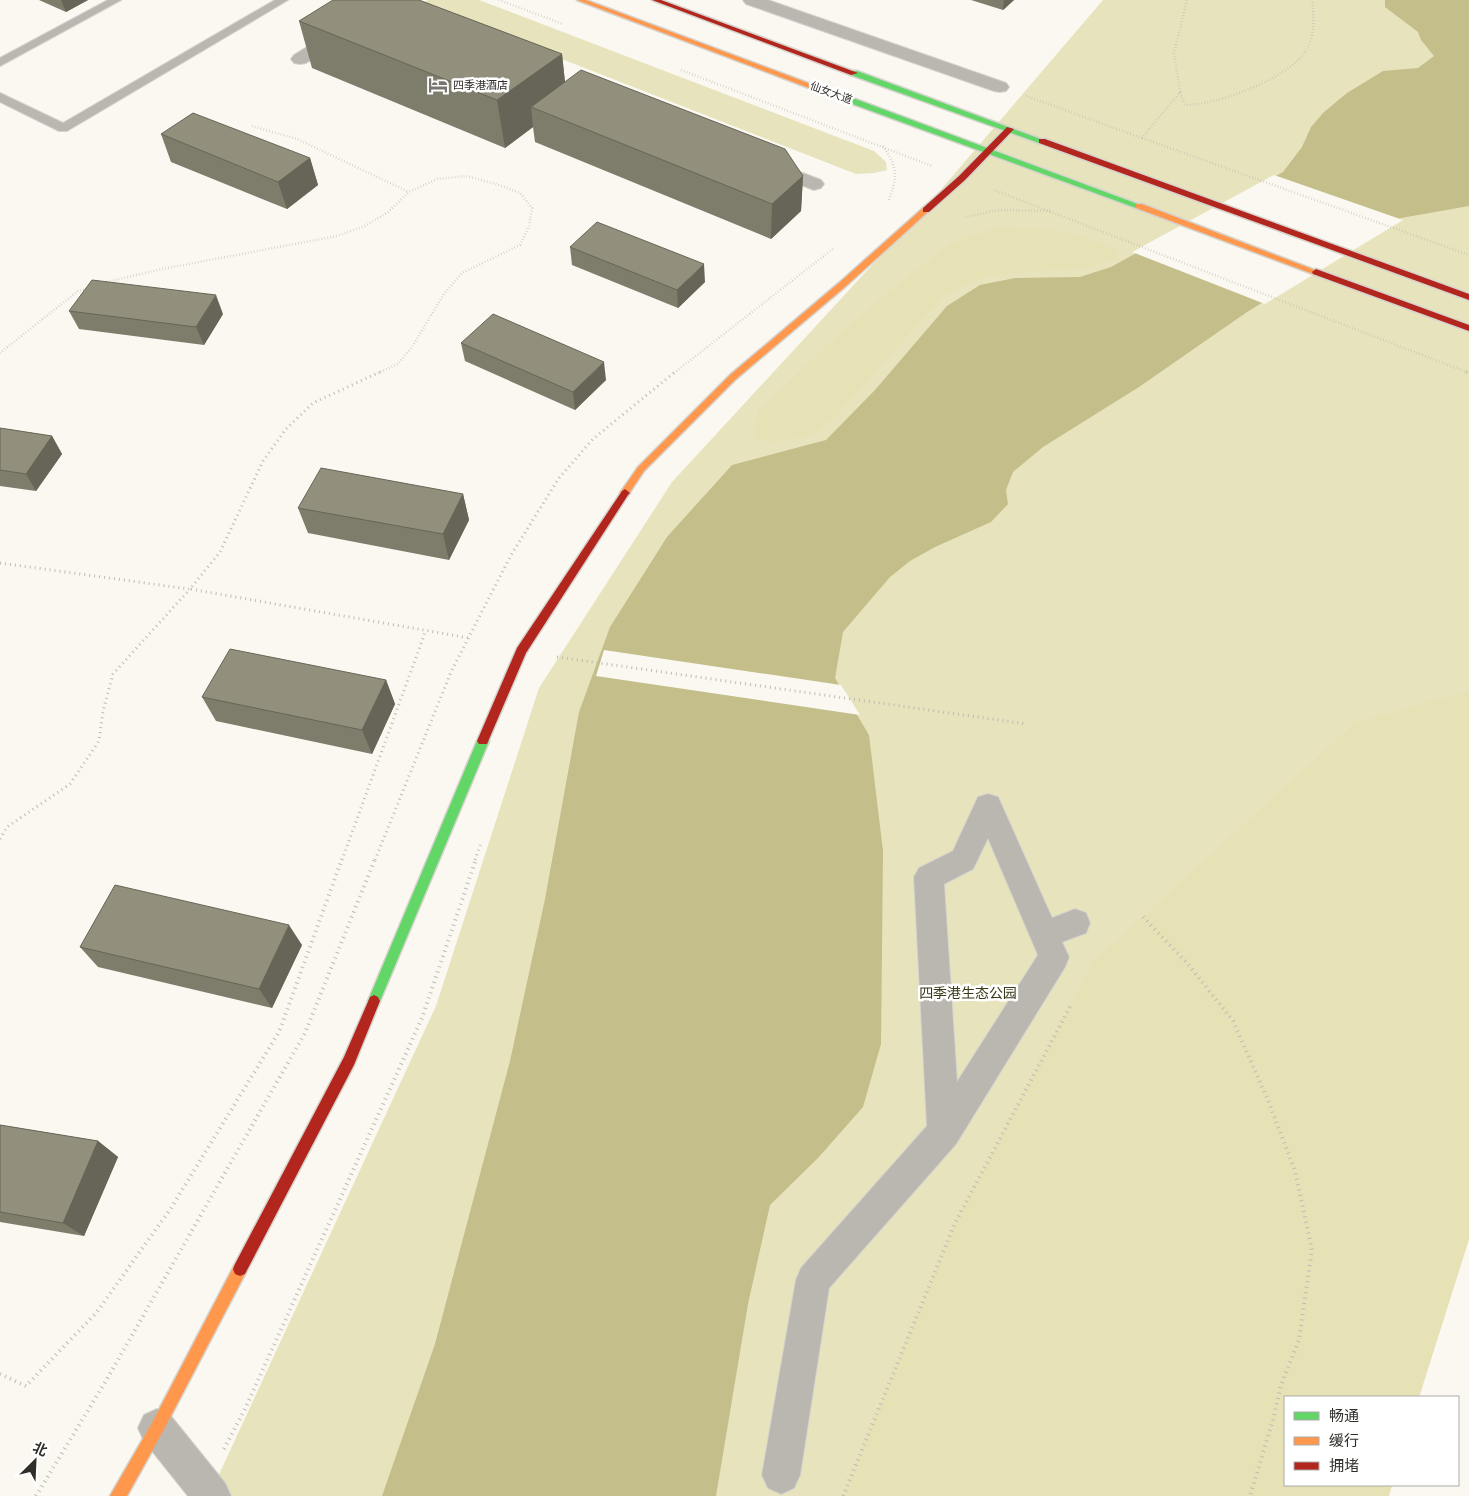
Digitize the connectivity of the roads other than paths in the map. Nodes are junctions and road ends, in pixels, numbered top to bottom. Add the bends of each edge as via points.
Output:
1 (116, 0) edge
2 (284, 0) edge
3 (395, 0) edge
4 (580, 0) edge
5 (655, 0) edge
6 (752, 0) edge
7 (376, 11) junction
8 (395, 18) edge
9 (300, 59) dead end
10 (0, 62) edge
11 (1000, 87) road end
12 (0, 97) edge
13 (1010, 129) junction
14 (987, 150) junction
15 (750, 159) edge
16 (814, 184) dead end
17 (1469, 297) edge
18 (1469, 328) edge
19 (1076, 922) dead end
20 (1044, 934) junction
21 (944, 1132) junction
22 (157, 1428) junction
23 (781, 1475) dead end
24 (208, 1492) edge
25 (118, 1496) edge

1 - 10 lane
2 - 12 lane via 63,128
3 - 7 street
4 - 14 main road, 仙女大道
5 - 13 main road
6 - 11 street
7 - 8 street
7 - 9 street
13 - 14 main road
13 - 17 main road
14 - 18 main road, 仙女大道
14 - 22 main road via 962,178 733,377 641,469 526,643 349,1061
15 - 16 street
19 - 20 street
20 - 21 street via 1054,957
20 - 21 street via 988,806 963,860 929,877
21 - 23 street via 813,1280
22 - 24 street
22 - 25 main road

